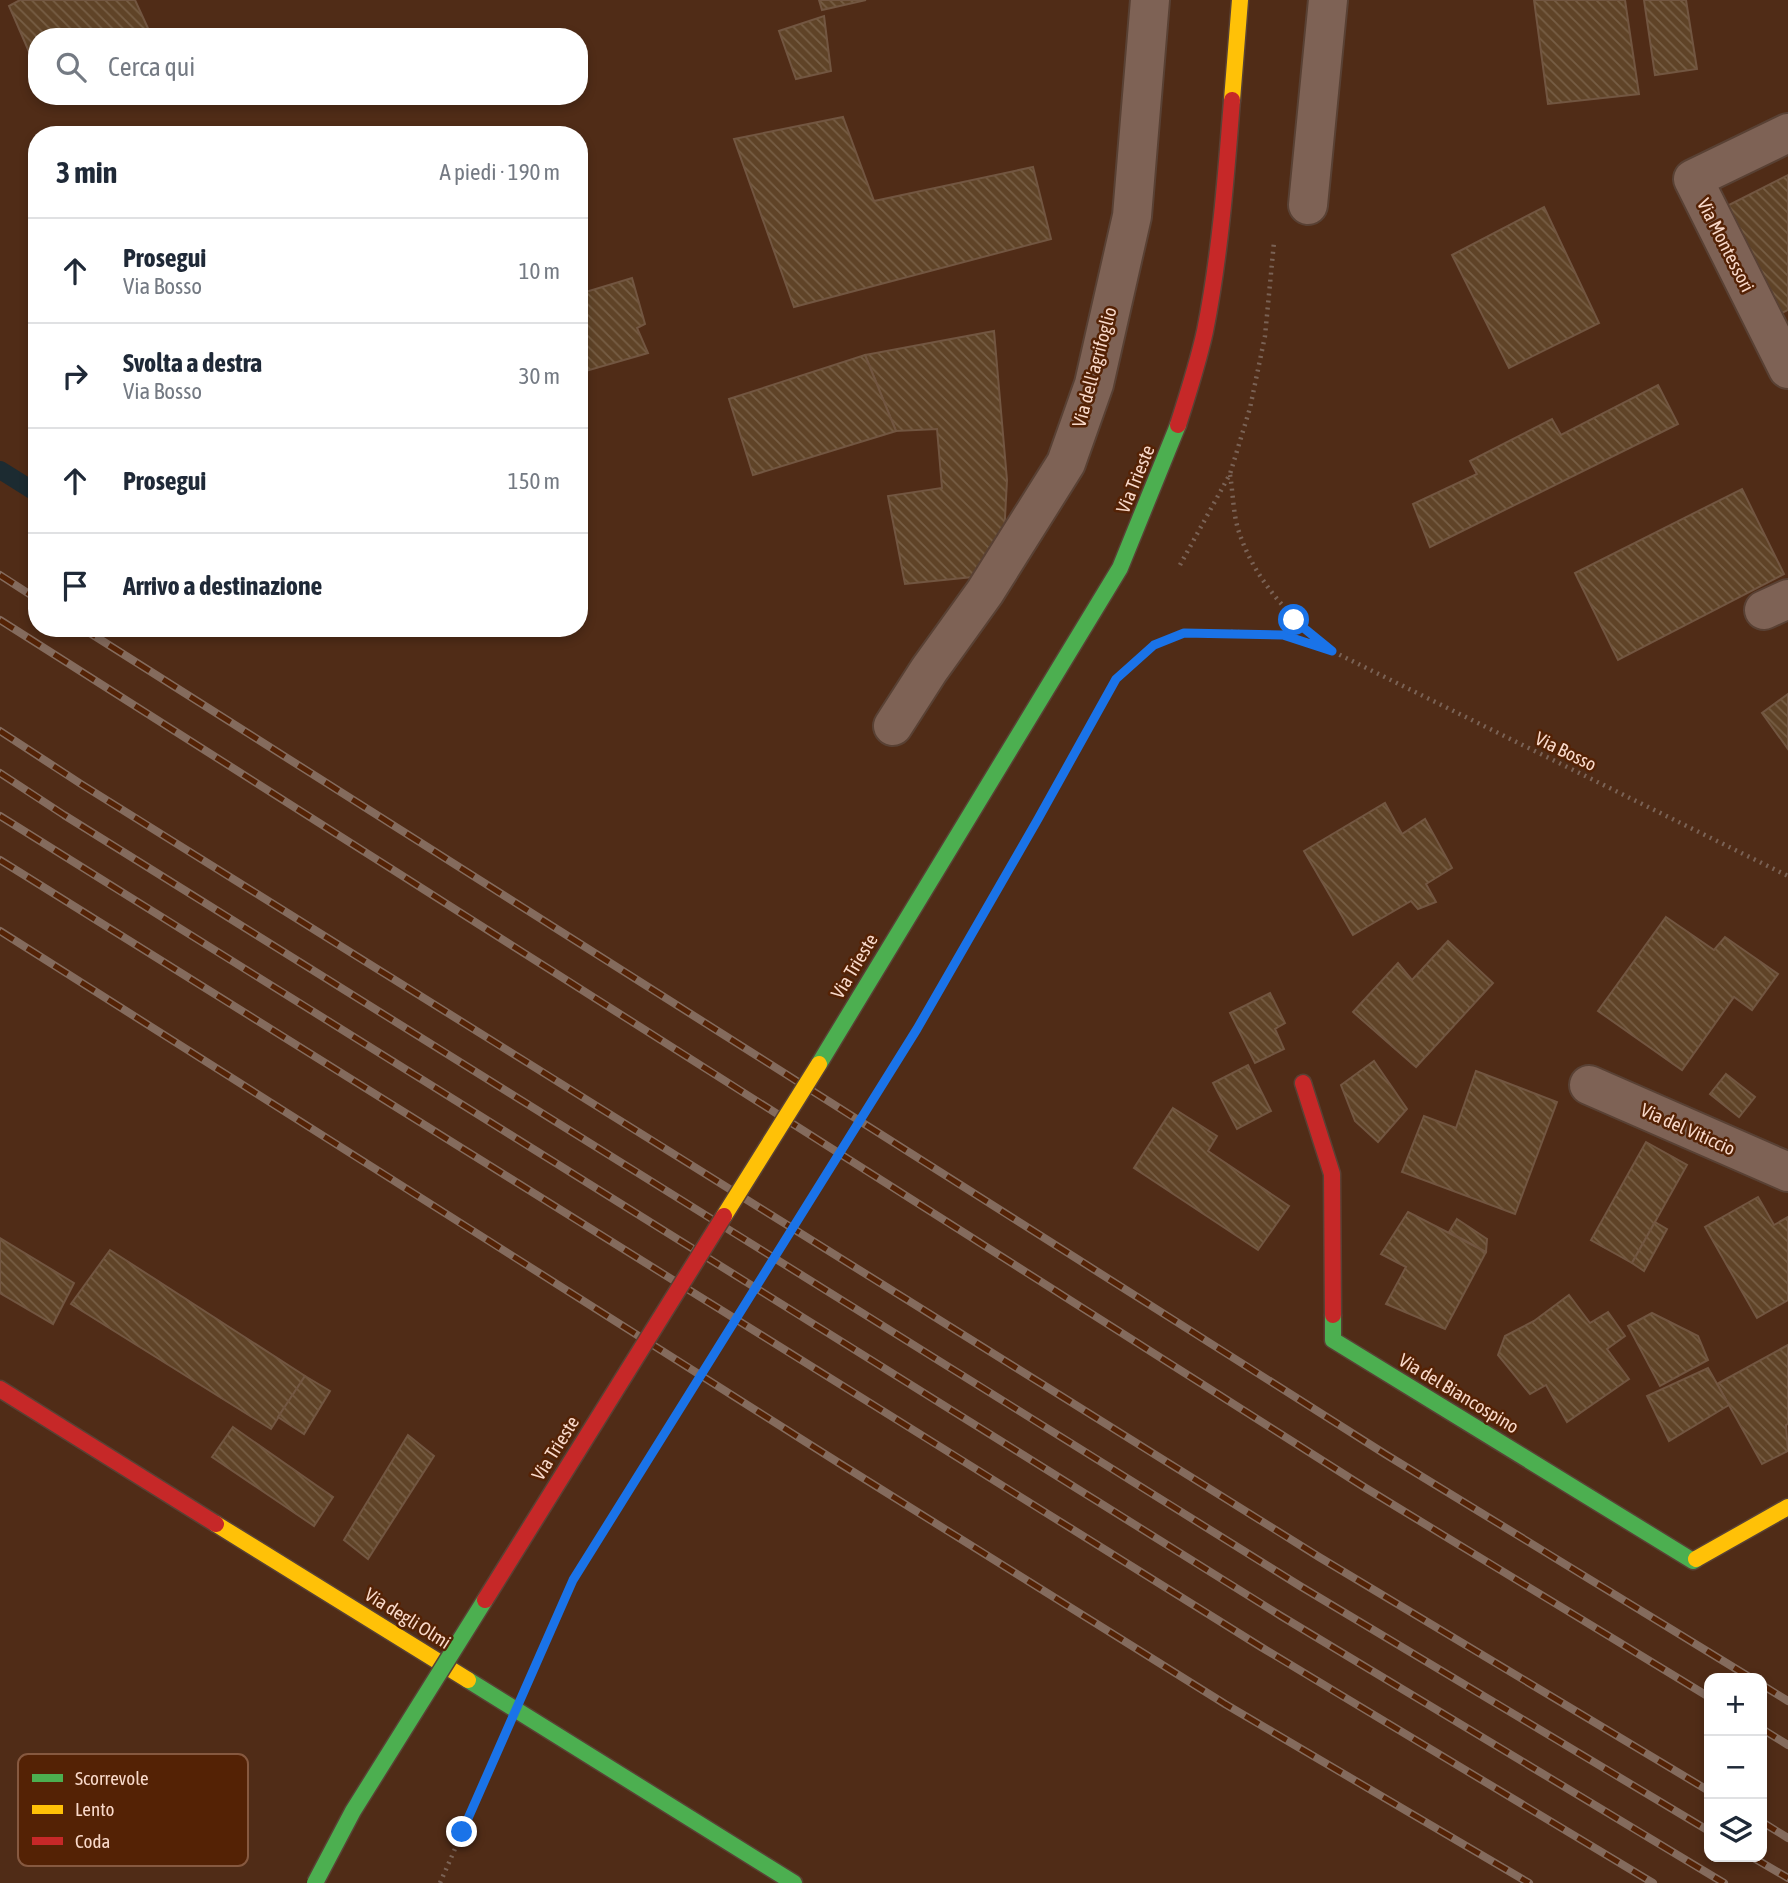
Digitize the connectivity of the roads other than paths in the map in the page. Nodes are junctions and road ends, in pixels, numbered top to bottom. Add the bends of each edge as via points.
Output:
1 (1150, 0) edge
2 (1240, 0) edge
3 (1328, 0) edge
4 (1788, 133) edge
5 (1308, 205) dead end
6 (1788, 369) edge
7 (893, 726) dead end
8 (1303, 1083) dead end
9 (1589, 1085) dead end
10 (1788, 1172) edge
11 (0, 1389) edge
12 (1788, 1507) edge
13 (314, 1883) edge
14 (794, 1883) edge

1 - 7 street, Via dell'agrifoglio via 1132,216 1094,384 1066,463
2 - 13 street, Via Trieste, bridge via 1225,192 1205,330 1186,403 1120,568 812,1076 360,1800
3 - 5 street
4 - 6 street, Via Montessori via 1693,179
8 - 12 street, Via del Biancospino via 1332,1174 1333,1340 1693,1561
9 - 10 street, Via del Viticcio
11 - 14 street, Via degli Olmi

